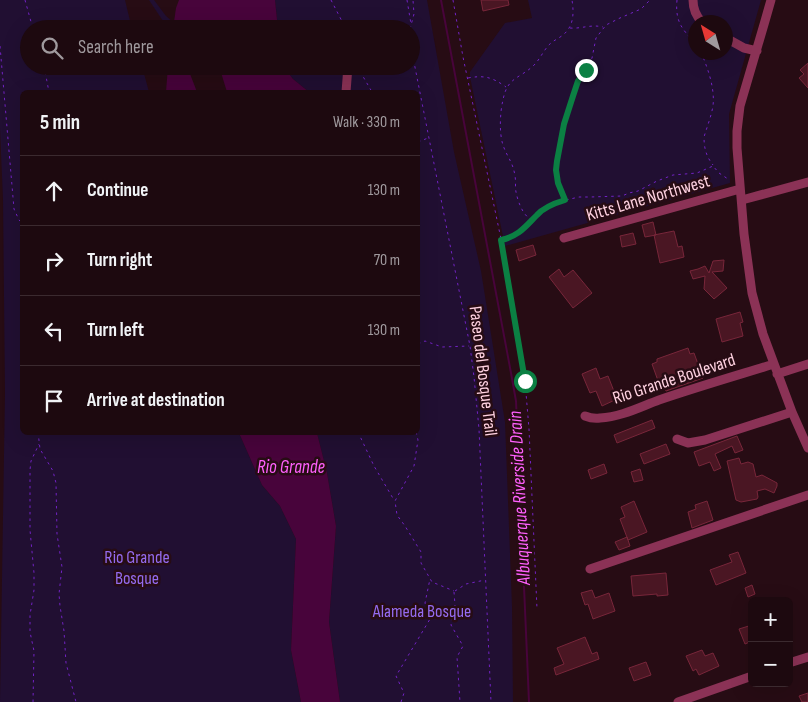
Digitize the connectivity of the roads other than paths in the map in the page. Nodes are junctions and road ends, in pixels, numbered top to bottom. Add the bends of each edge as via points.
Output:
1 (693, 0) edge
2 (770, 0) edge
3 (697, 15) edge
4 (733, 42) edge
5 (757, 51) junction
6 (347, 75) edge
7 (346, 90) edge
8 (808, 182) edge
9 (740, 189) junction
10 (742, 200) junction
11 (564, 238) dead end
12 (774, 364) junction
13 (808, 364) edge
14 (778, 374) junction
15 (792, 412) junction
16 (585, 416) dead end
17 (677, 438) dead end
18 (808, 448) edge
19 (808, 495) edge
20 (590, 569) dead end
21 (808, 656) edge
22 (793, 662) edge
23 (748, 677) edge
24 (678, 702) edge

1 - 3 street
2 - 5 street
4 - 5 street
5 - 9 street via 740,106 737,131
6 - 7 street
8 - 10 street
9 - 10 street
9 - 11 street, Kitts Lane Northwest
10 - 12 street via 752,293
12 - 14 street
12 - 16 street, Rio Grande Boulevard via 619,415
13 - 14 street
14 - 15 street
15 - 17 street via 706,440 688,442
15 - 18 street
19 - 20 street
21 - 22 street
23 - 24 street

